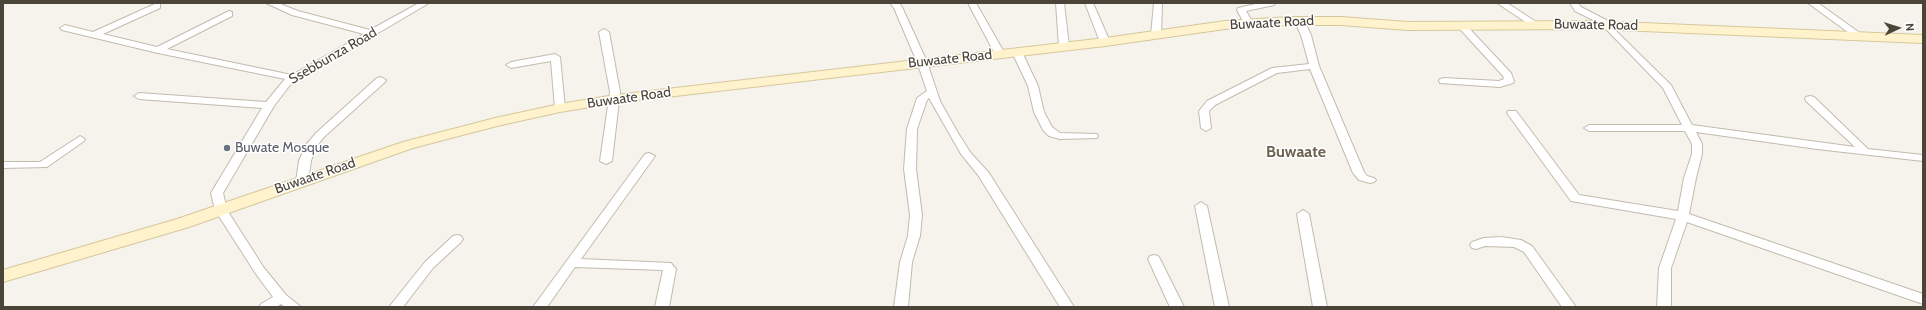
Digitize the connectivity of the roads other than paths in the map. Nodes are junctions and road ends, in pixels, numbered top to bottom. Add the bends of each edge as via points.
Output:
1 (270, 3) edge
2 (425, 3) edge
3 (894, 3) edge
4 (972, 3) edge
5 (1060, 3) edge
6 (1089, 3) edge
7 (1158, 3) edge
8 (1271, 3) edge
9 (1501, 3) edge
10 (1574, 3) edge
11 (1812, 3) edge
12 (157, 6) dead end
13 (229, 14) dead end
14 (1299, 20) junction
15 (1248, 23) junction
16 (1536, 25) junction
17 (1607, 25) junction
18 (1462, 26) junction
19 (66, 28) dead end
20 (604, 32) dead end
21 (372, 33) junction
22 (1156, 35) junction
23 (94, 36) junction
24 (1859, 36) junction
25 (1923, 39) edge
26 (1105, 42) junction
27 (1064, 46) junction
28 (158, 50) junction
29 (1018, 52) junction
30 (1000, 54) junction
31 (922, 62) junction
32 (510, 65) dead end
33 (1314, 66) junction
34 (293, 78) junction
35 (381, 80) dead end
36 (1444, 81) dead end
37 (932, 92) junction
38 (139, 96) dead end
39 (615, 99) junction
40 (1810, 99) dead end
41 (269, 105) junction
42 (560, 108) junction
43 (1512, 113) dead end
44 (1206, 128) dead end
45 (1588, 128) dead end
46 (1688, 128) junction
47 (1093, 136) dead end
48 (80, 139) dead end
49 (1864, 150) junction
50 (649, 156) dead end
51 (1923, 158) edge
52 (606, 161) dead end
53 (3, 165) edge
54 (302, 180) junction
55 (1370, 180) dead end
56 (1201, 206) dead end
57 (221, 210) junction
58 (1303, 214) dead end
59 (1683, 216) junction
60 (456, 239) dead end
61 (1476, 245) dead end
62 (1154, 259) dead end
63 (572, 263) junction
64 (3, 276) edge
65 (281, 298) junction
66 (1923, 299) edge
67 (266, 307) edge
68 (294, 307) edge
69 (396, 307) edge
70 (540, 307) edge
71 (662, 307) edge
72 (901, 307) edge
73 (1067, 307) edge
74 (1177, 307) edge
75 (1222, 307) edge
76 (1320, 307) edge
77 (1569, 307) edge
78 (1664, 307) edge

1 - 21 street via 295,13
2 - 21 street, Ssebbunza Road
3 - 31 street
4 - 30 street
5 - 27 street
6 - 26 street
7 - 22 street
8 - 15 street via 1241,10
9 - 16 street
10 - 17 street via 1578,9
11 - 24 street
12 - 23 street
13 - 28 street
14 - 15 street, Buwaate Road
14 - 18 street, Buwaate Road
14 - 33 street via 1306,35
15 - 22 street, Buwaate Road
16 - 17 street, Buwaate Road
16 - 18 street, Buwaate Road
17 - 24 street, Buwaate Road
17 - 46 street via 1667,87
18 - 36 street via 1508,75 1509,81 1500,84
19 - 23 street
20 - 39 street via 616,92
21 - 34 street, Ssebbunza Road
22 - 26 street, Buwaate Road
23 - 28 street
24 - 25 street, Buwaate Road
26 - 27 street, Buwaate Road
27 - 29 street, Buwaate Road
28 - 34 street
29 - 30 street, Buwaate Road
29 - 47 street via 1047,128 1060,136
30 - 31 street, Buwaate Road
31 - 37 street
31 - 39 street, Buwaate Road
32 - 42 street via 555,57
33 - 44 street via 1284,68 1271,72 1211,103 1204,111
33 - 55 street via 1359,173 1363,178
34 - 41 street, Ssebbunza Road via 277,92
35 - 54 street via 310,147
37 - 72 street via 922,98 912,129 910,169 916,215 914,236 906,262
37 - 73 street via 966,154 983,173
38 - 41 street
39 - 42 street, Buwaate Road
39 - 52 street
40 - 49 street
41 - 57 street, Ssebbunza Road via 221,185 218,194
42 - 54 street, Buwaate Road via 415,143
43 - 59 street via 1575,198
45 - 46 street
46 - 49 street
46 - 59 street via 1697,144 1698,154 1690,178
48 - 53 street via 43,165
49 - 51 street
50 - 63 street
54 - 57 street, Buwaate Road
56 - 75 street
57 - 64 street, Buwaate Road
57 - 65 street via 260,272
58 - 76 street
59 - 66 street
59 - 78 street via 1665,268
60 - 69 street via 429,265
61 - 77 street via 1501,240 1517,243 1528,249
62 - 74 street
63 - 70 street
63 - 71 street via 667,266 670,269
65 - 67 street
65 - 68 street

